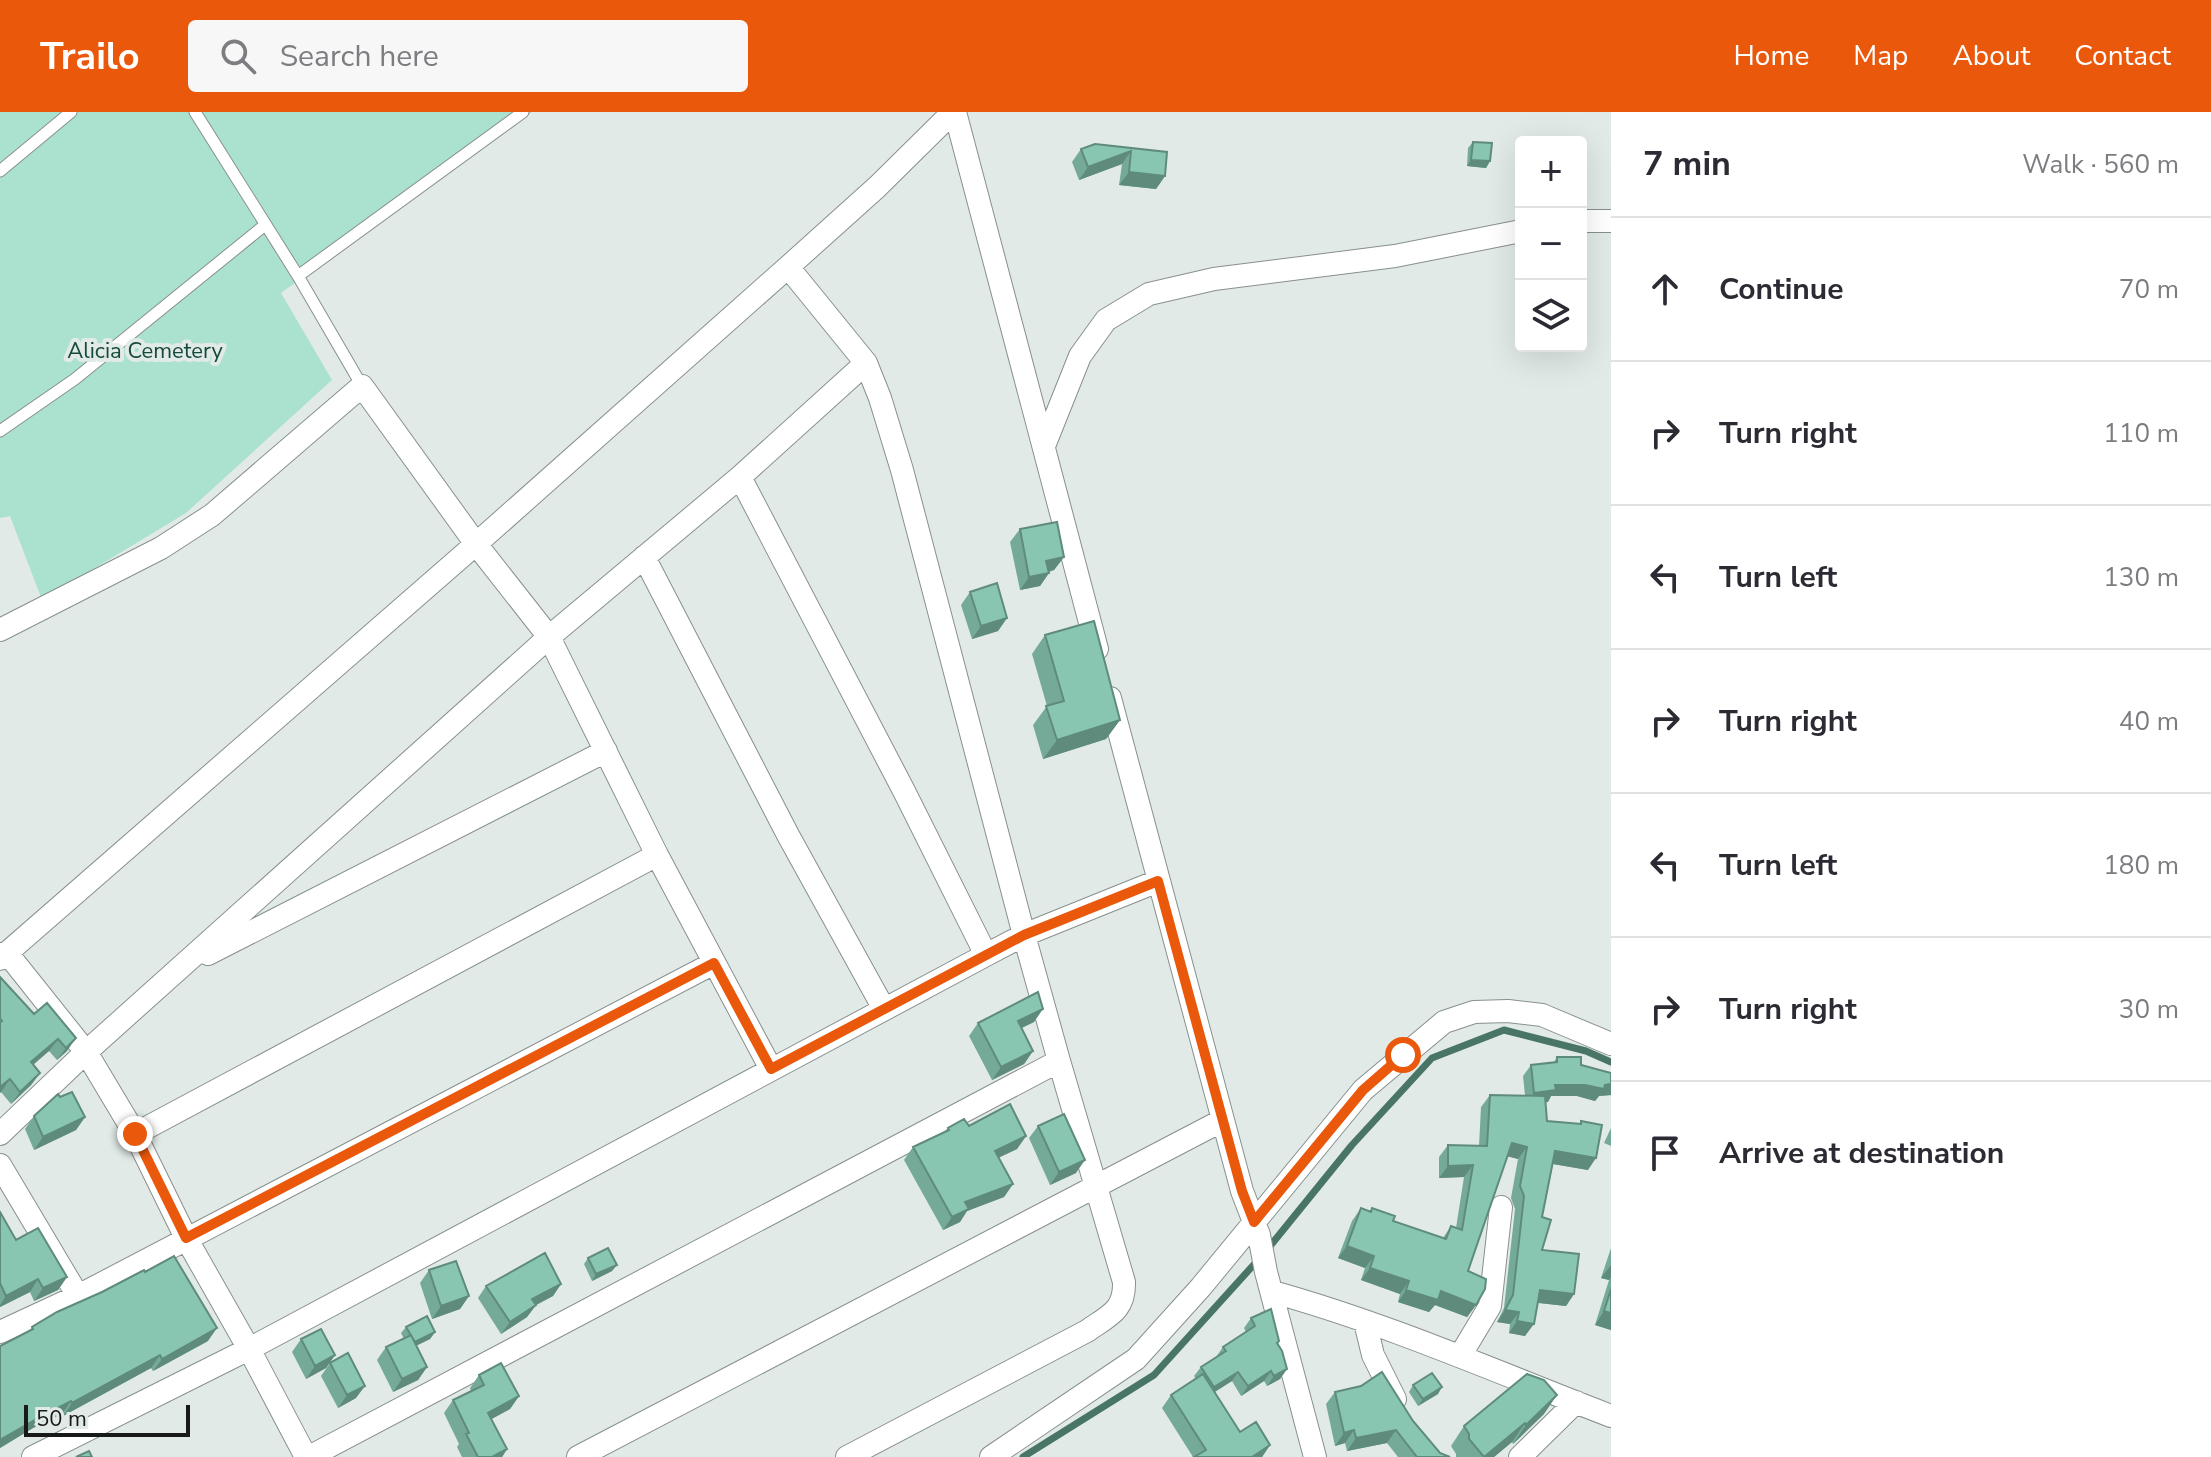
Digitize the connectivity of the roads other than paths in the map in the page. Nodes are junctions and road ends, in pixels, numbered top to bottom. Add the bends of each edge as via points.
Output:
1 (71, 112) edge
2 (195, 112) edge
3 (523, 112) edge
4 (954, 112) edge
5 (0, 171) edge
6 (1587, 221) edge
7 (1611, 221) edge
8 (265, 225) junction
9 (1515, 232) edge
10 (788, 267) junction
11 (298, 276) junction
12 (866, 363) junction
13 (362, 386) junction
14 (0, 431) edge
15 (1044, 446) junction
16 (740, 477) junction
17 (476, 544) junction
18 (644, 557) junction
19 (0, 630) edge
20 (549, 637) junction
21 (606, 751) junction
22 (657, 855) junction
23 (1158, 881) junction
24 (1024, 935) junction
25 (2, 955) edge
26 (986, 955) junction
27 (714, 963) junction
28 (179, 969) junction
29 (884, 1009) junction
30 (1611, 1044) edge
31 (86, 1052) junction
32 (1059, 1061) junction
33 (771, 1069) junction
34 (1223, 1120) junction
35 (0, 1134) edge
36 (135, 1134) junction
37 (0, 1165) edge
38 (1096, 1188) junction
39 (1501, 1207) dead end
40 (1256, 1229) junction
41 (186, 1238) junction
42 (1269, 1282) junction
43 (78, 1296) junction
44 (1365, 1322) junction
45 (0, 1332) edge
46 (249, 1349) junction
47 (1460, 1356) junction
48 (1576, 1402) junction
49 (1611, 1416) edge
50 (1410, 1419) edge
51 (1312, 1456) edge
52 (33, 1457) edge
53 (308, 1457) edge
54 (578, 1457) edge
55 (847, 1457) edge
56 (991, 1457) edge
57 (1520, 1457) edge

1 - 5 lane
2 - 8 lane
3 - 11 lane
4 - 10 street
4 - 15 street
6 - 7 street
8 - 11 lane
8 - 14 lane via 75,379
9 - 15 street via 1149,294 1106,320 1080,356
10 - 12 street
10 - 17 street
11 - 13 lane
12 - 16 street
12 - 24 street via 902,470
13 - 17 street
13 - 19 street via 212,515 161,548
15 - 23 street
16 - 18 street
16 - 26 street
17 - 20 street
17 - 25 street
18 - 20 street
18 - 29 street
20 - 21 street
20 - 28 street
21 - 22 street
21 - 28 street
22 - 27 street
22 - 36 street
23 - 24 street
23 - 34 street
24 - 26 street
24 - 32 street
25 - 31 street
26 - 29 street
27 - 33 street
27 - 41 street
28 - 31 street
29 - 33 street
30 - 40 street via 1542,1015 1474,1012 1444,1022 1363,1090
31 - 35 street
31 - 36 street
32 - 38 street
32 - 53 street
33 - 46 street
34 - 38 street
34 - 40 street
36 - 41 street
37 - 43 street
38 - 54 street
38 - 55 street via 1124,1282 1118,1309 1087,1331
39 - 47 street via 1490,1306
40 - 42 street
40 - 56 street via 1136,1359
41 - 43 street
41 - 46 street
42 - 44 street
42 - 51 street
43 - 45 street
44 - 47 street
44 - 50 street via 1373,1355
46 - 52 street
46 - 53 street
47 - 48 street
48 - 49 street
48 - 57 street

